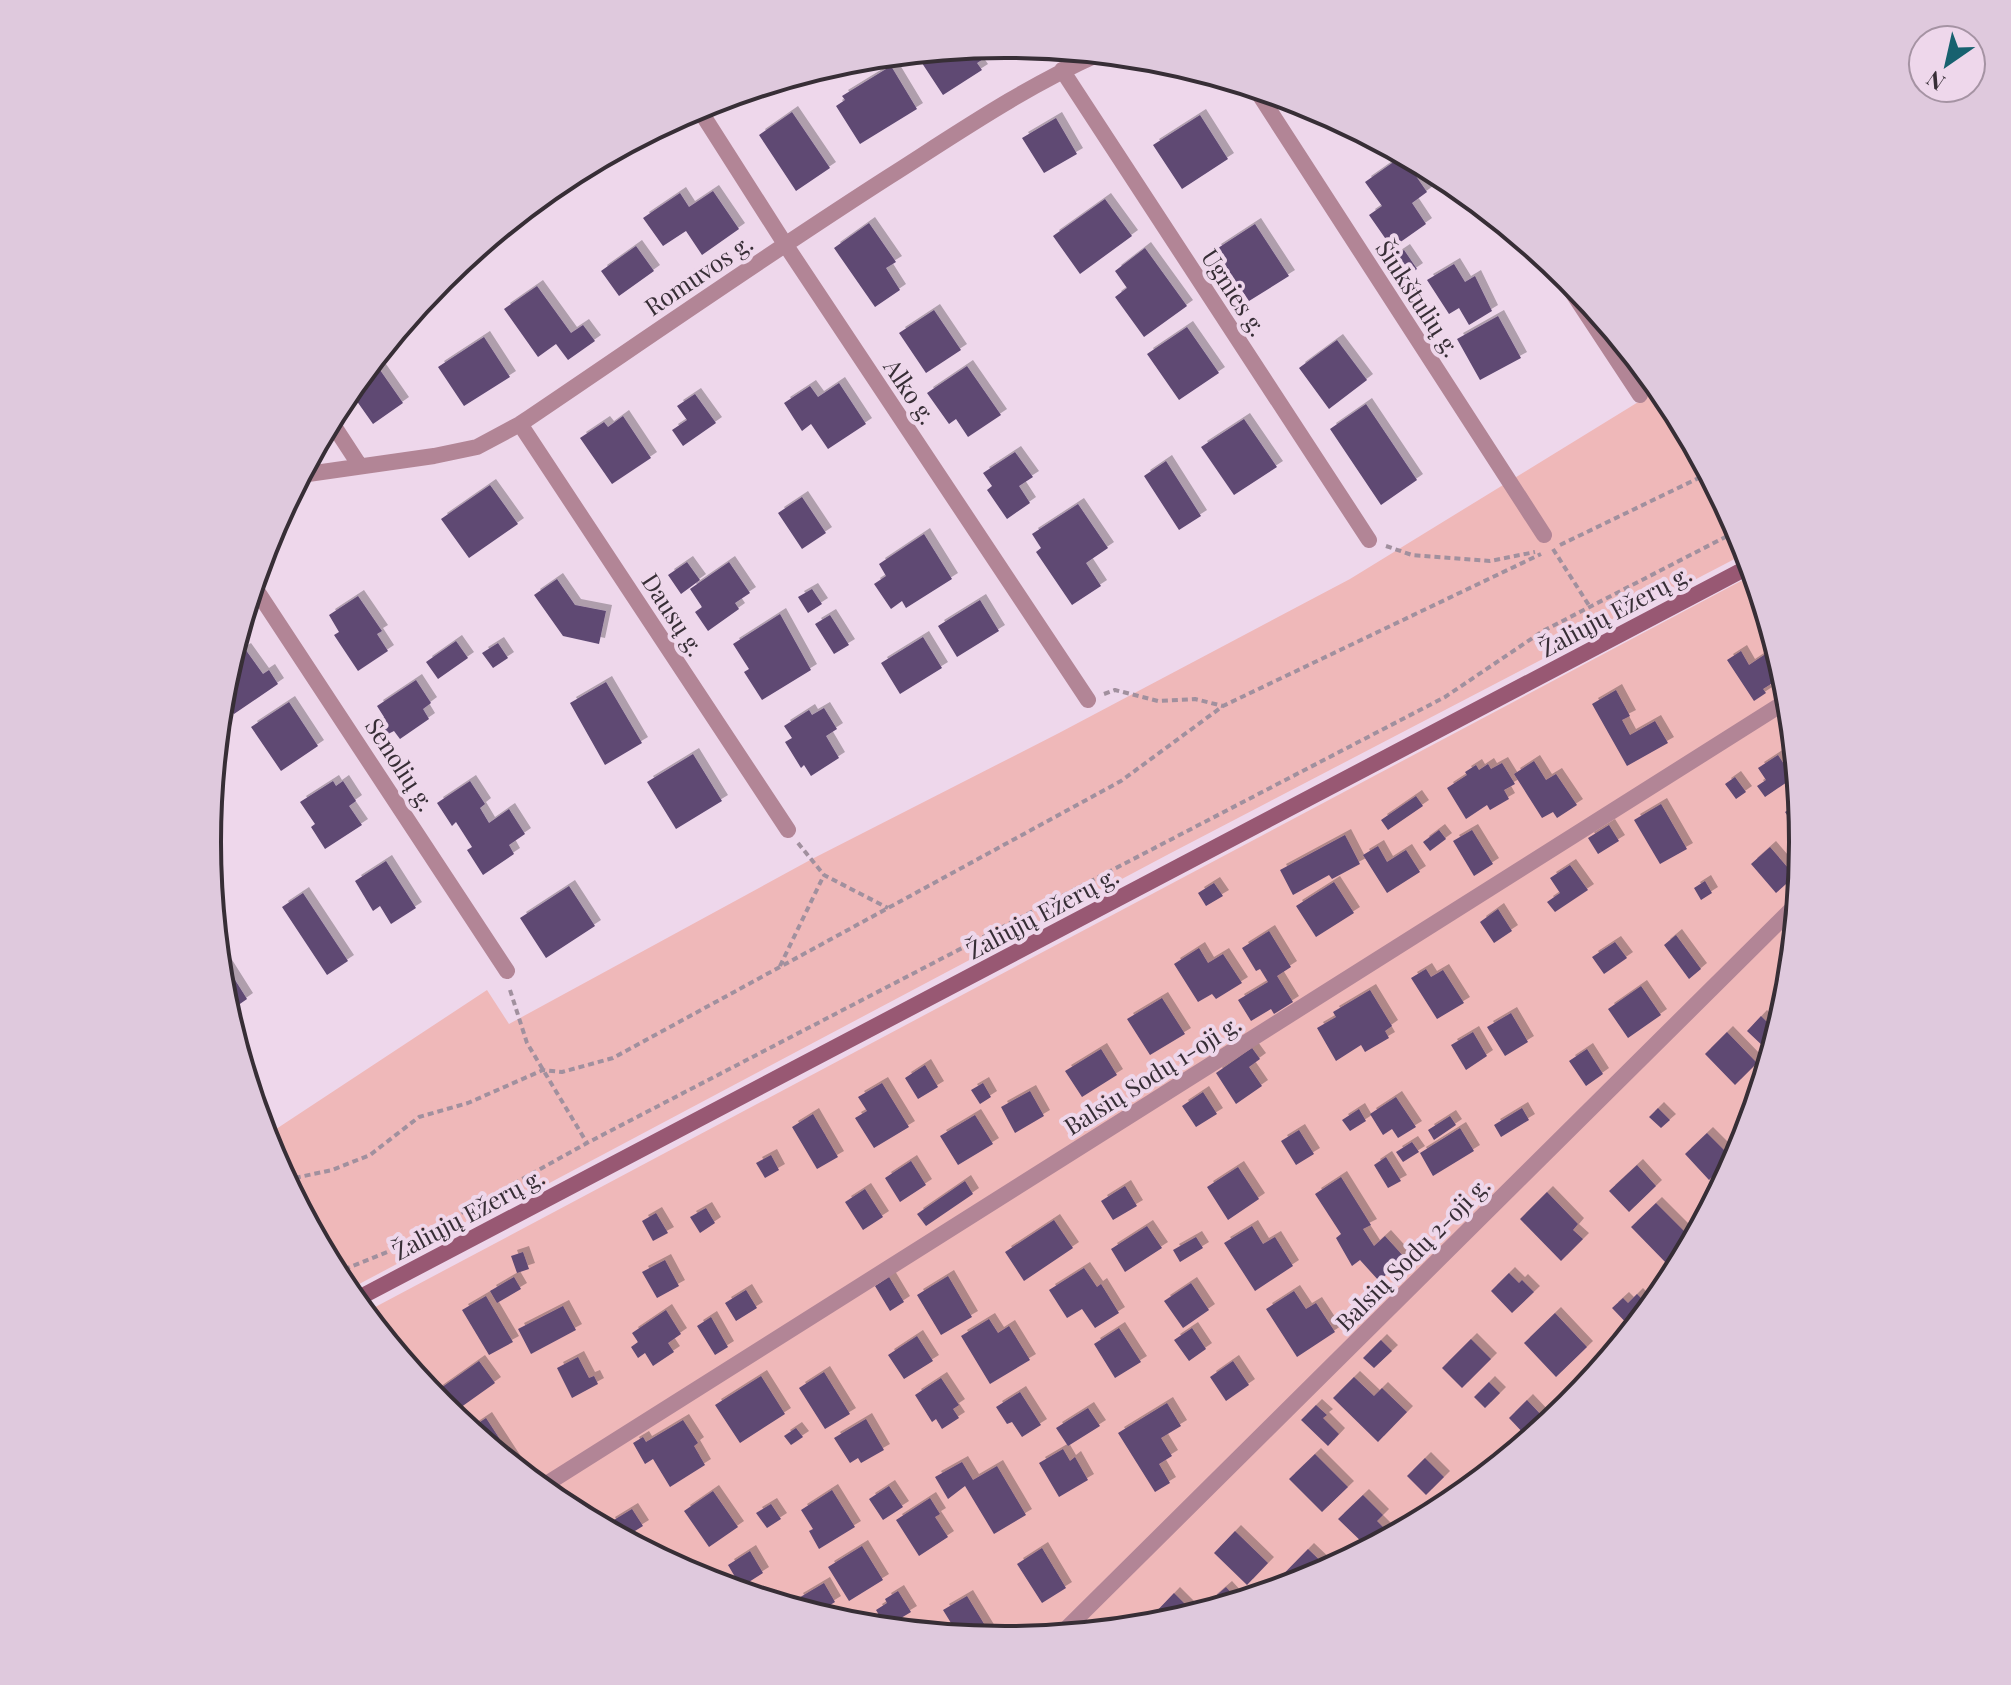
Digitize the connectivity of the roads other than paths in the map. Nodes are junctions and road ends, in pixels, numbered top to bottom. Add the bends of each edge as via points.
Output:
1 (1080, 62) edge
2 (1062, 70) junction
3 (1264, 102) edge
4 (705, 118) edge
5 (785, 244) junction
6 (1591, 321) edge
7 (1640, 395) dead end
8 (520, 424) junction
9 (338, 432) edge
10 (360, 466) junction
11 (314, 473) edge
12 (1369, 540) road end
13 (1548, 542) road end
14 (1741, 571) edge
15 (261, 597) edge
16 (1088, 700) road end
17 (1778, 707) edge
18 (788, 830) road end
19 (1786, 915) edge
20 (507, 971) road end
21 (365, 1295) edge
22 (551, 1481) edge
23 (1072, 1624) edge

1 - 2 street, Romuvos g.
2 - 5 street, Romuvos g.
2 - 12 street, Ugnies g.
3 - 13 street, Šiukštulių g.
4 - 5 street, Alko g.
5 - 8 street, Romuvos g.
5 - 16 street, Alko g.
6 - 7 street
8 - 10 street, Romuvos g. via 477,447
8 - 18 street, Dausų g.
9 - 10 street
10 - 11 street, Romuvos g.
14 - 21 main road, Žaliųjų Ežerų g.
15 - 20 street, Senolių g.
17 - 22 street, Balsių Sodų 1-oji g.
19 - 23 street, Balsių Sodų 2-oji g.

